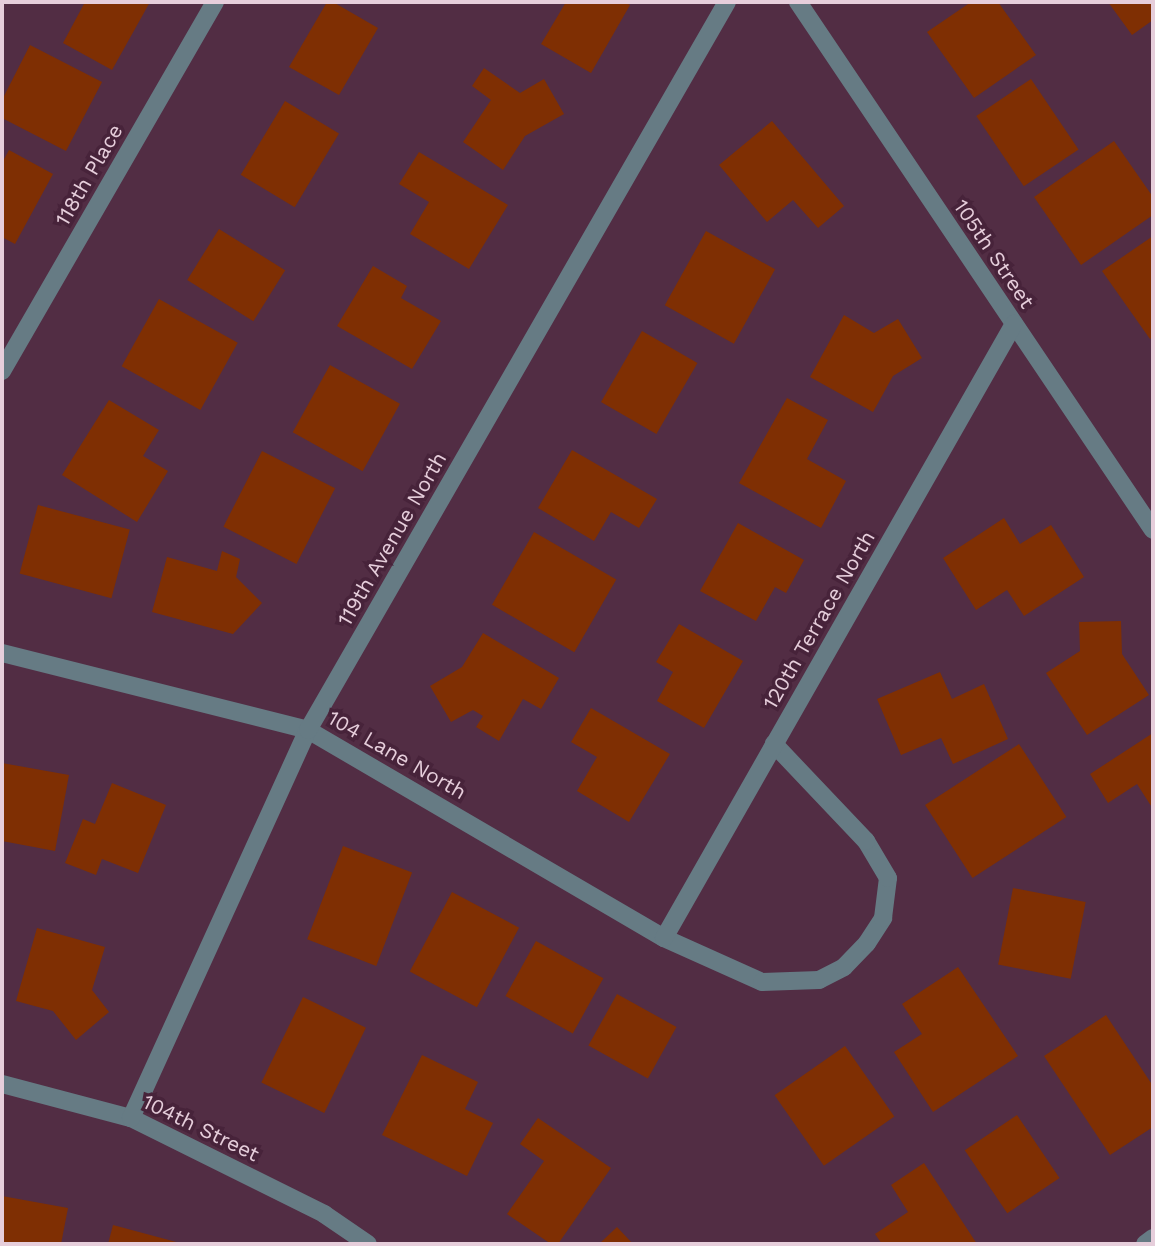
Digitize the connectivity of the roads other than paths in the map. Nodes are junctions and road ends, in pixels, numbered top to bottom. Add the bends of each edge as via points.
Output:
1 (215, 2) edge
2 (727, 2) edge
3 (798, 2) edge
4 (1014, 324) junction
5 (2, 371) edge
6 (1153, 530) edge
7 (2, 653) edge
8 (309, 730) junction
9 (774, 744) junction
10 (664, 938) junction
11 (2, 1084) edge
12 (131, 1118) junction
13 (1153, 1238) edge
14 (368, 1244) edge
15 (1145, 1244) edge

1 - 5 street, 118th Place
2 - 8 street, 119th Avenue North
3 - 4 street, 105th Street
4 - 6 street, 105th Street
4 - 9 street, 120th Terrace North
7 - 8 street, 104 Lane North
8 - 10 street, 104 Lane North
8 - 12 street, 119th Avenue North
9 - 10 street, 120th Terrace North
9 - 10 street, 104 Lane North via 866,841 888,878 883,918 844,967 819,980 791,983 762,982
11 - 12 street, 104th Street
12 - 14 street, 104th Street via 324,1214
13 - 15 street

